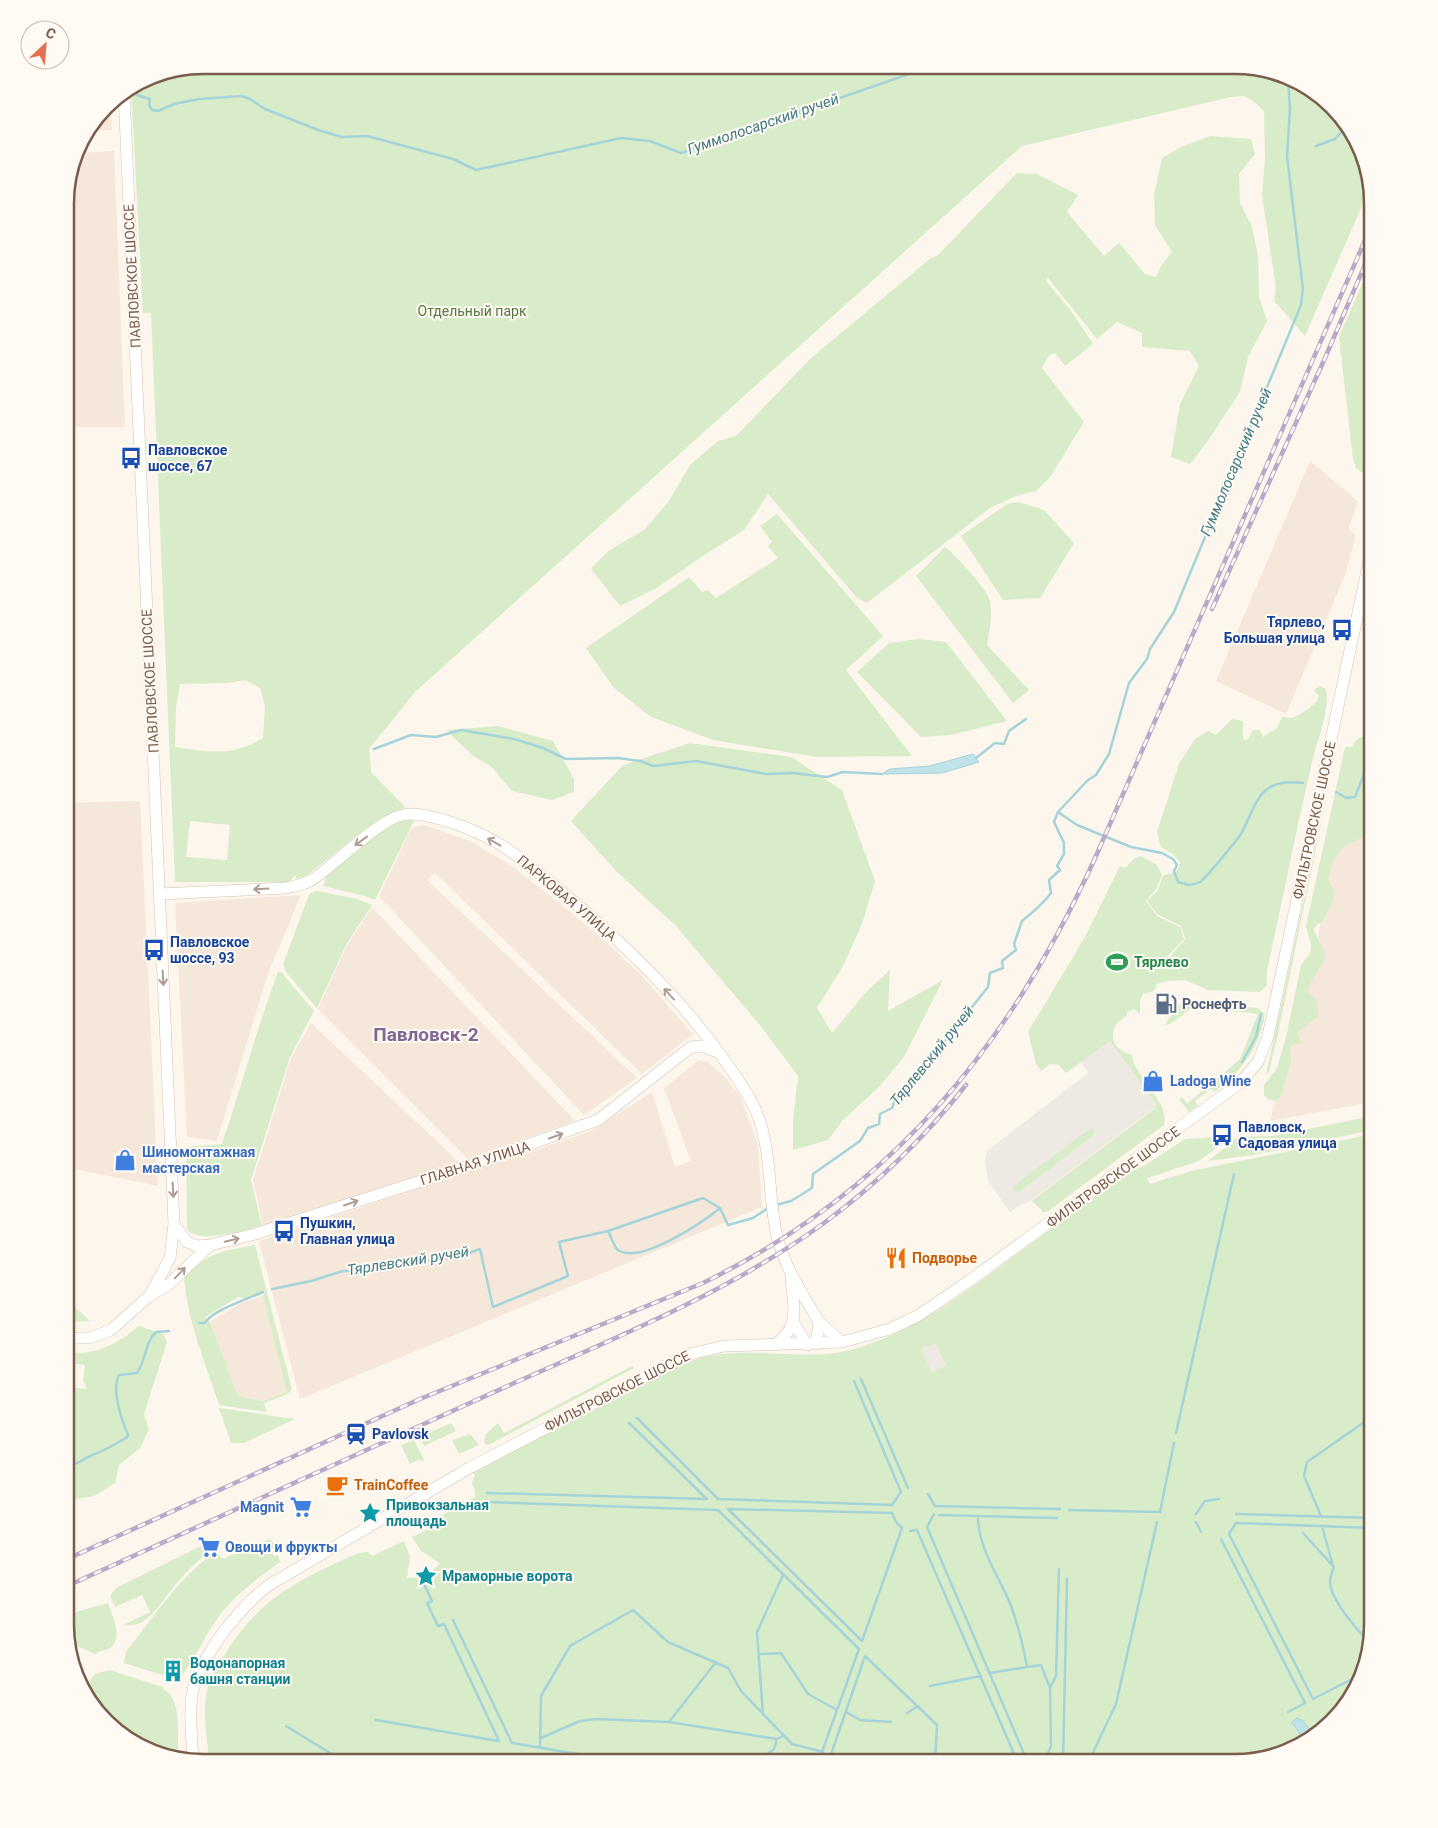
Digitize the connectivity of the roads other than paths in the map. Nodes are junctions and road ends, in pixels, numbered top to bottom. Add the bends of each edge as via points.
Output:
1 (124, 100) edge
2 (1364, 584) edge
3 (160, 894) junction
4 (702, 1030) junction
5 (691, 1047) junction
6 (719, 1053) junction
7 (174, 1224) junction
8 (210, 1245) junction
9 (791, 1276) junction
10 (148, 1298) junction
11 (819, 1322) junction
12 (794, 1323) junction
13 (74, 1338) edge
14 (842, 1342) junction
15 (811, 1344) junction
16 (774, 1345) junction
17 (193, 1754) edge

1 - 3 main road, ПАВЛОВСКОЕ ШОССЕ
2 - 14 main road, ФИЛЬТРОВСКОЕ ШОССЕ via 1268,1036 1258,1062 1221,1098 946,1298 890,1329
4 -> 3 main road, ПАРКОВАЯ УЛИЦА via 639,959 536,871 494,841 430,817 410,814 390,820 322,872 295,886
3 -> 7 main road, ПАВЛОВСКОЕ ШОССЕ
4 - 5 main road, ГЛАВНАЯ УЛИЦА
4 - 6 main road, ПАРКОВАЯ УЛИЦА
5 - 6 main road via 702,1046
8 -> 5 main road, ГЛАВНАЯ УЛИЦА via 282,1226 587,1126
6 - 9 main road, ПАРКОВАЯ УЛИЦА via 757,1115 765,1145 779,1242
7 - 8 main road via 188,1242 197,1246
7 - 10 main road, ПАВЛОВСКОЕ ШОССЕ via 167,1265
10 -> 8 main road via 169,1284
9 - 11 main road, ПАРКОВАЯ УЛИЦА
9 - 12 main road, ПАРКОВАЯ УЛИЦА
10 - 13 main road via 105,1333
11 - 14 main road, ПАРКОВАЯ УЛИЦА
11 - 15 main road
12 - 15 main road
12 - 16 main road via 790,1332
14 - 15 main road, ФИЛЬТРОВСКОЕ ШОССЕ
15 - 16 main road, ФИЛЬТРОВСКОЕ ШОССЕ
16 - 17 main road, ФИЛЬТРОВСКОЕ ШОССЕ via 724,1346 686,1355 471,1467 269,1585 241,1609 196,1682 192,1697

